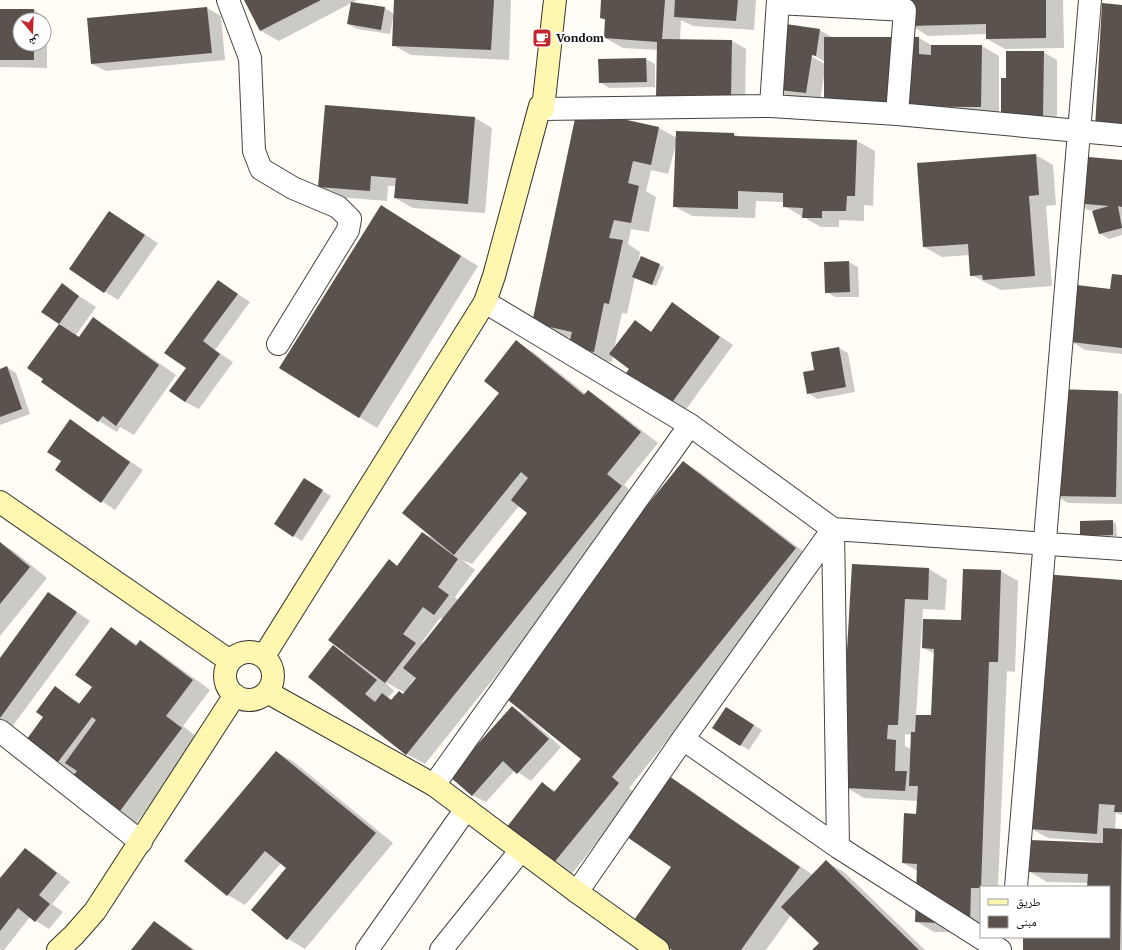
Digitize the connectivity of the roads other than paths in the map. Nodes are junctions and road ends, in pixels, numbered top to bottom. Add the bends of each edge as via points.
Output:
1 (228, 0) edge
2 (555, 0) edge
3 (1090, 0) edge
4 (778, 2) edge
5 (905, 5) edge
6 (771, 106) junction
7 (543, 109) junction
8 (897, 114) junction
9 (1078, 130) junction
10 (1122, 135) edge
11 (485, 302) junction
12 (278, 344) dead end
13 (690, 425) junction
14 (0, 502) edge
15 (833, 529) junction
16 (1043, 542) junction
17 (1122, 549) edge
18 (264, 656) junction
19 (230, 661) junction
20 (267, 692) junction
21 (235, 695) junction
22 (0, 731) edge
23 (683, 739) junction
24 (434, 786) junction
25 (466, 809) junction
26 (141, 842) junction
27 (838, 847) junction
28 (521, 850) junction
29 (1016, 886) edge
30 (577, 892) junction
31 (980, 937) edge
32 (981, 938) edge
33 (1012, 938) edge
34 (58, 950) edge
35 (367, 950) edge
36 (441, 950) edge
37 (658, 950) edge
38 (1000, 950) edge
39 (1011, 950) edge

1 - 12 street via 250,58 254,151 261,169 292,188 338,207 350,220 348,230
2 - 7 street
3 - 9 street
4 - 5 street
4 - 6 street
5 - 8 street
6 - 7 street
6 - 8 street
7 - 11 street via 540,106
8 - 9 street
9 - 10 street
9 - 16 street
11 - 13 street
11 - 18 street
13 - 15 street
13 - 24 street
14 - 19 street
15 - 16 street
15 - 23 street
15 - 27 street
16 - 17 street
16 - 29 street
18 - 19 street via 246,652 240,653
18 - 20 street via 269,661 273,673 271,686
19 - 21 street via 224,676 228,687
20 - 21 street via 248,700
20 - 24 street
21 - 26 street
22 - 26 street
23 - 27 street
23 - 30 street
24 - 25 street
25 - 28 street
25 - 35 street
26 - 34 street via 95,911
27 - 31 street
28 - 30 street
28 - 36 street
30 - 37 street
32 - 38 street
33 - 39 street

